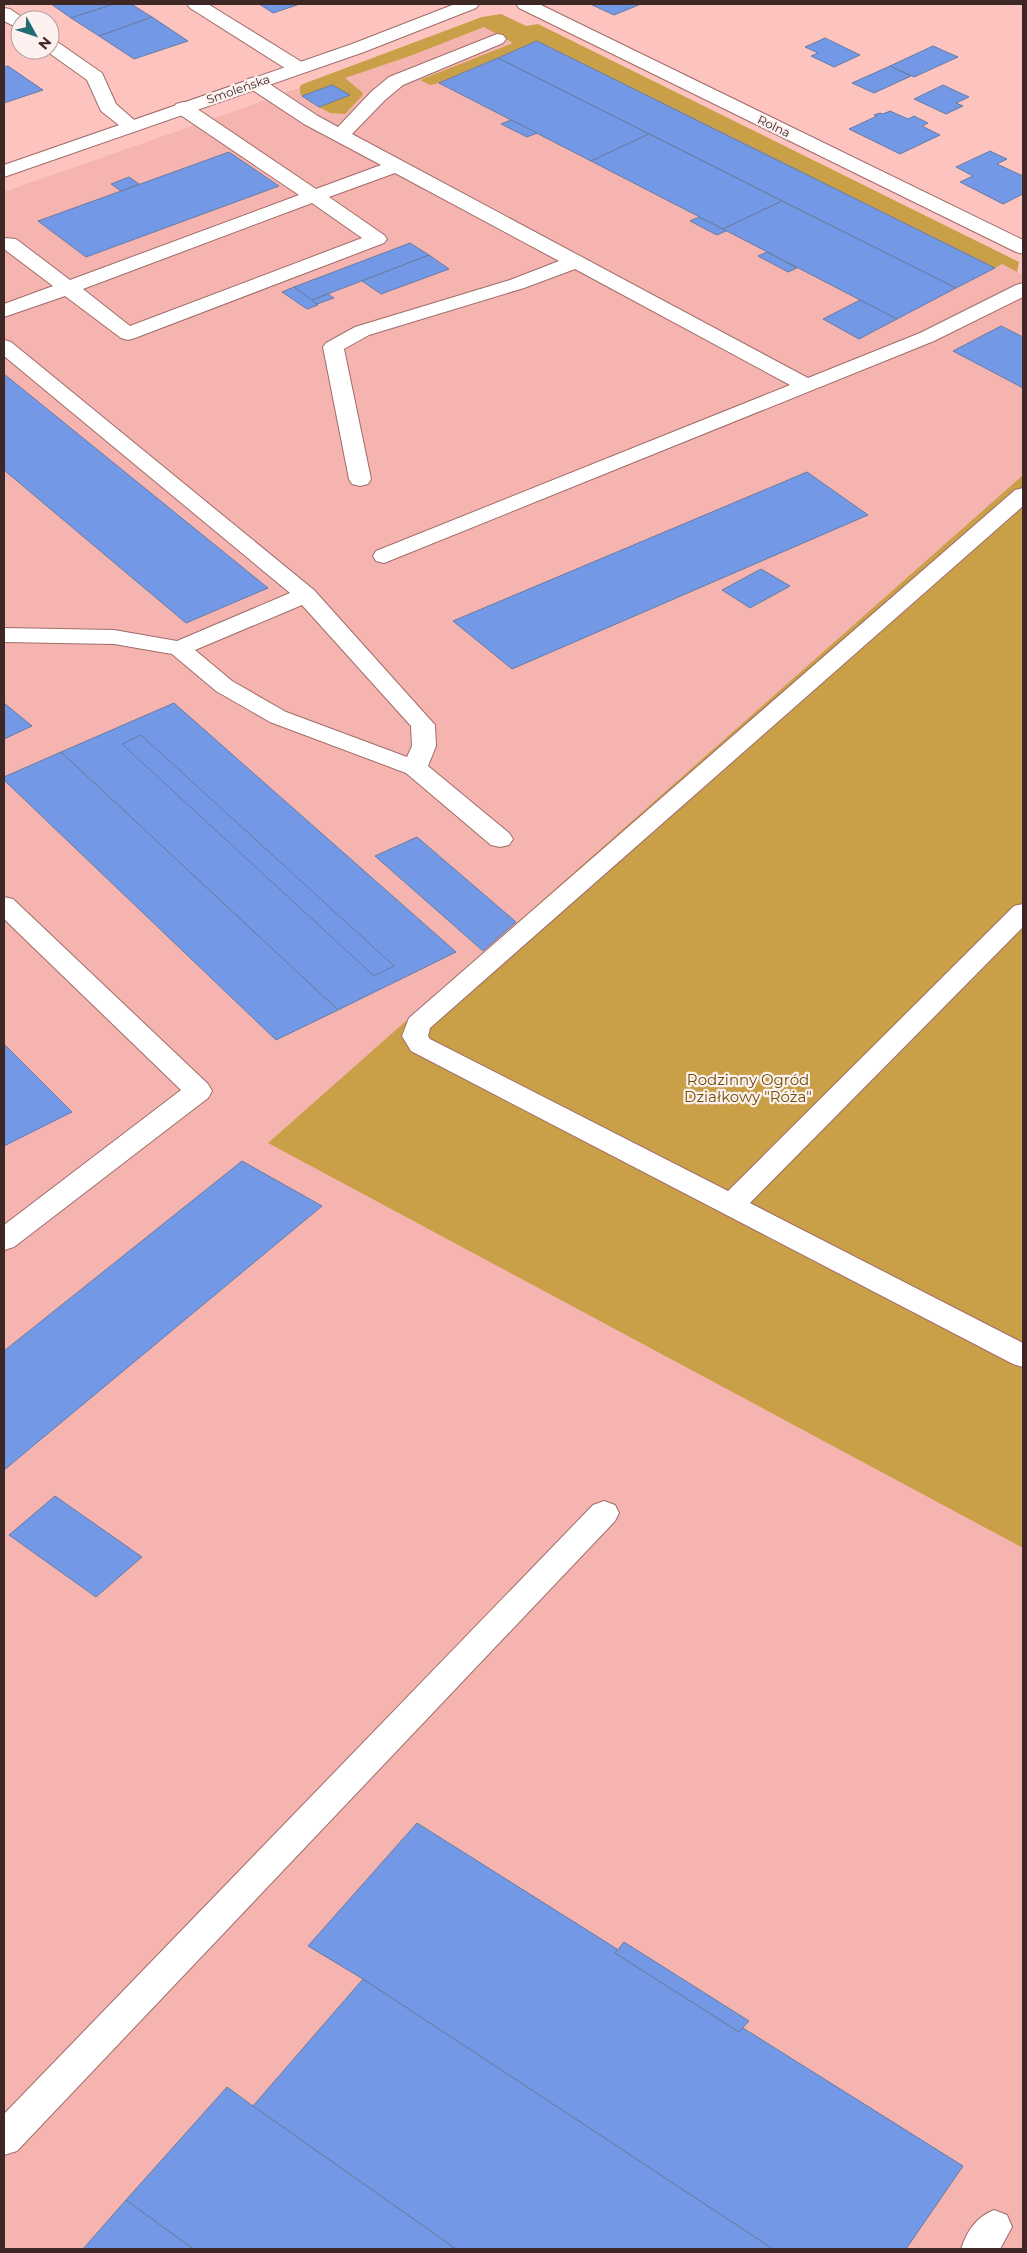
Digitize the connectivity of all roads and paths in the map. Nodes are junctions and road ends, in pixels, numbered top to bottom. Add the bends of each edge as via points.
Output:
1 (196, 4) edge
2 (470, 4) edge
3 (525, 4) edge
4 (497, 39) dead end
5 (60, 52) edge
6 (298, 68) junction
7 (255, 83) junction
8 (183, 108) junction
9 (132, 126) junction
10 (340, 136) junction
11 (396, 166) junction
12 (4, 171) edge
13 (314, 196) junction
14 (9, 243) dead end
15 (1023, 248) edge
16 (575, 262) junction
17 (68, 288) junction
18 (1023, 289) edge
19 (4, 311) edge
20 (4, 346) edge
21 (806, 385) junction
22 (360, 479) dead end
23 (1023, 495) edge
24 (384, 556) dead end
25 (306, 595) junction
26 (4, 635) edge
27 (179, 648) junction
28 (415, 768) junction
29 (500, 839) dead end
30 (4, 905) edge
31 (1023, 912) edge
32 (730, 1205) junction
33 (4, 1240) edge
34 (1023, 1356) edge
35 (604, 1513) dead end
36 (4, 2139) edge

1 - 6 street
2 - 6 street, Smoleńska
3 - 15 street, Rolna
4 - 10 street via 396,81
5 - 9 street via 95,77 108,106
6 - 7 street, Smoleńska
7 - 8 street, Smoleńska
7 - 10 street
8 - 9 street, Smoleńska
8 - 13 street
9 - 12 street, Smoleńska
10 - 11 street
11 - 13 street
11 - 16 street
13 - 17 street
13 - 17 street via 377,239 128,334
14 - 17 street
16 - 21 street
16 - 22 street via 517,284 362,330 333,347
17 - 19 street
18 - 21 street via 927,337
20 - 25 street
21 - 24 street
23 - 32 street via 418,1024 415,1036 420,1045
25 - 27 street
25 - 28 street via 423,726 424,746
26 - 27 street via 114,637
27 - 28 street via 224,686 278,717
28 - 29 street
30 - 33 street via 198,1091
31 - 32 street
32 - 34 street
35 - 36 street

